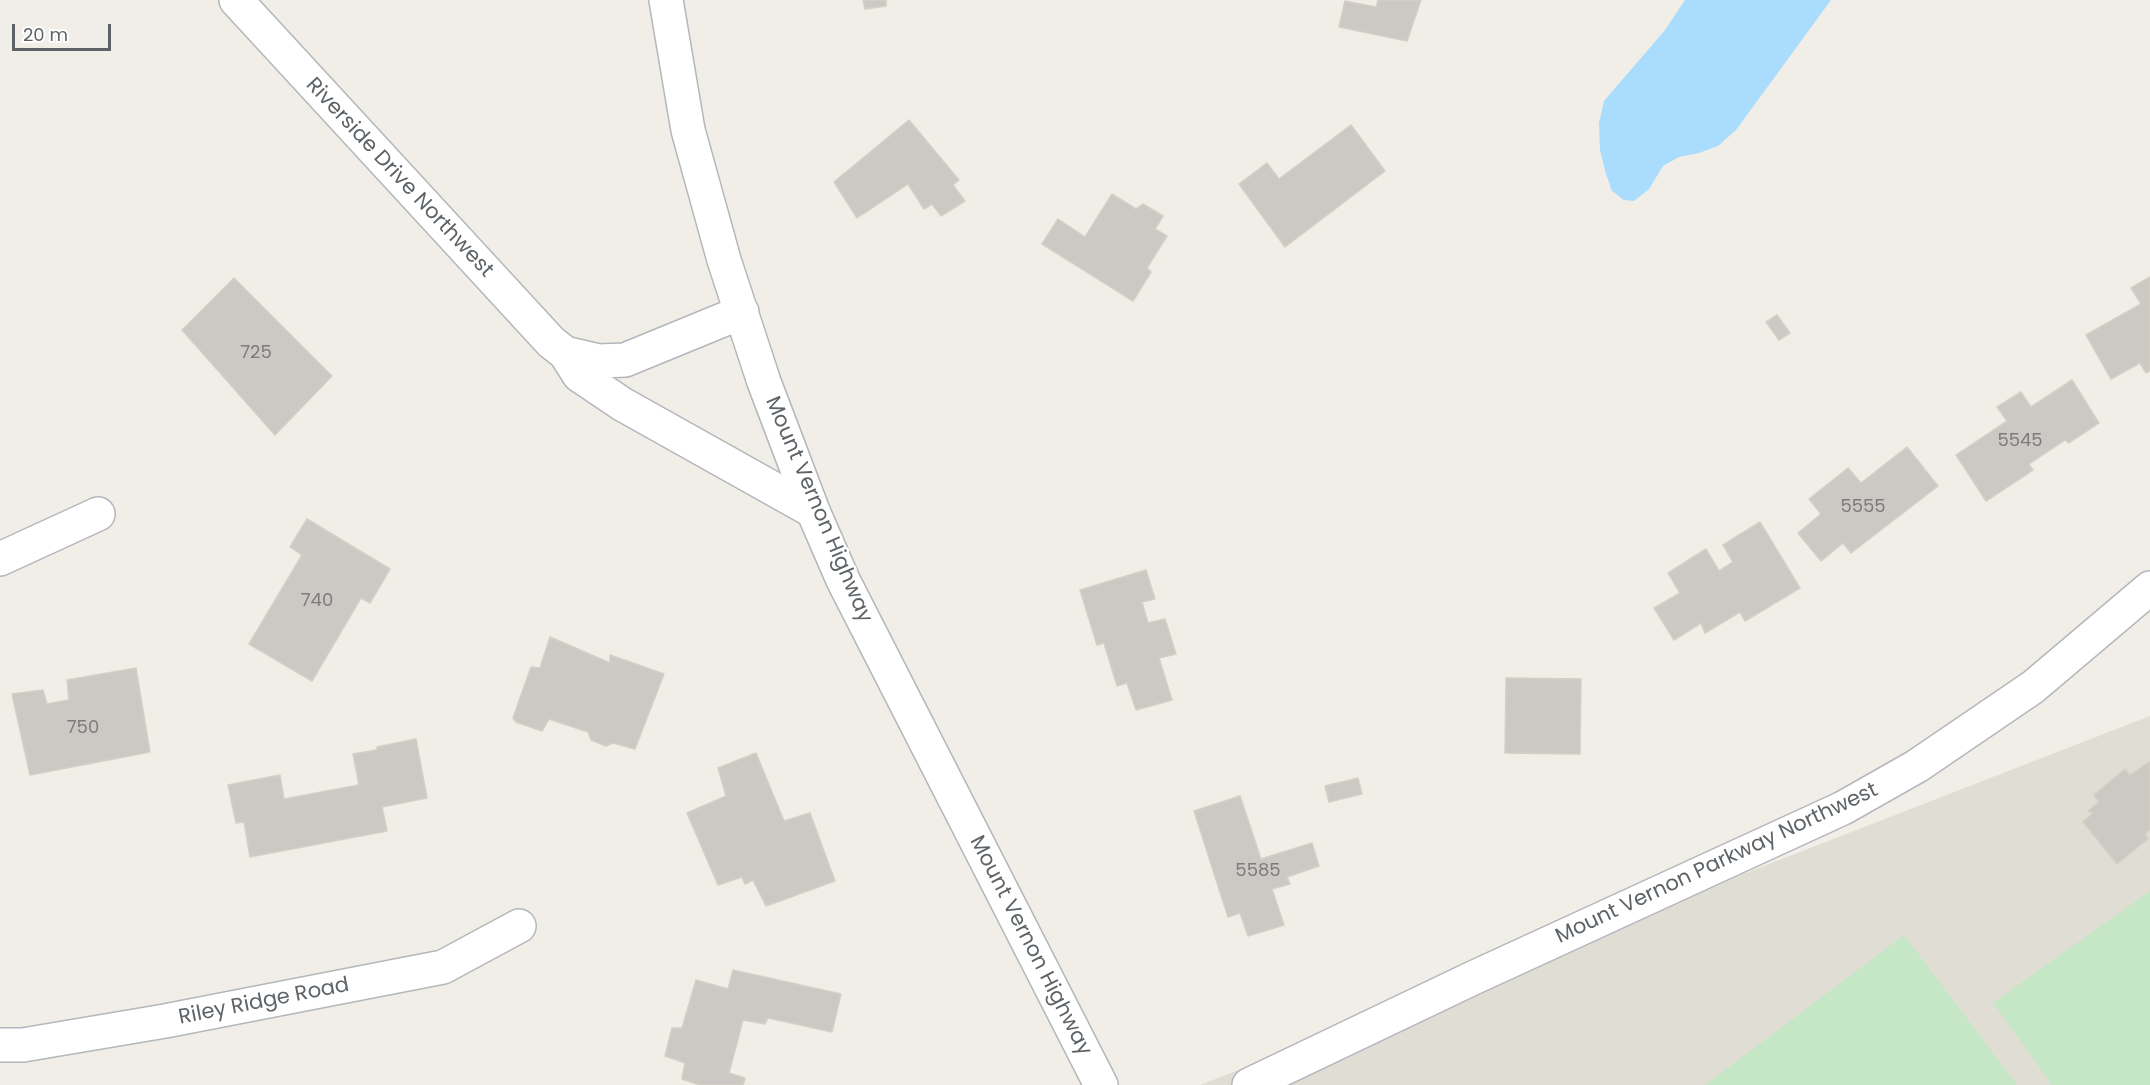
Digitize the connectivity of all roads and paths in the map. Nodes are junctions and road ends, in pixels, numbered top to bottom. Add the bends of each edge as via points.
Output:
1 (236, 0) edge
2 (666, 0) edge
3 (742, 312) junction
4 (565, 353) junction
5 (813, 511) junction
6 (98, 514) dead end
7 (0, 559) edge
8 (2150, 588) edge
9 (519, 926) dead end
10 (0, 1045) edge
11 (1101, 1085) edge
12 (1249, 1085) edge

1 - 4 street, Riverside Drive Northwest
2 - 3 street, Mount Vernon Highway via 688,130
3 - 4 street via 625,360 600,361
3 - 5 street, Mount Vernon Highway
4 - 5 street, Riverside Drive Northwest via 579,375 622,404
5 - 11 street, Mount Vernon Highway via 843,580
6 - 7 street
8 - 12 street, Mount Vernon Parkway Northwest via 2033,687 1917,766 1843,808
9 - 10 street, Riley Ridge Road via 443,967 165,1021 23,1045

